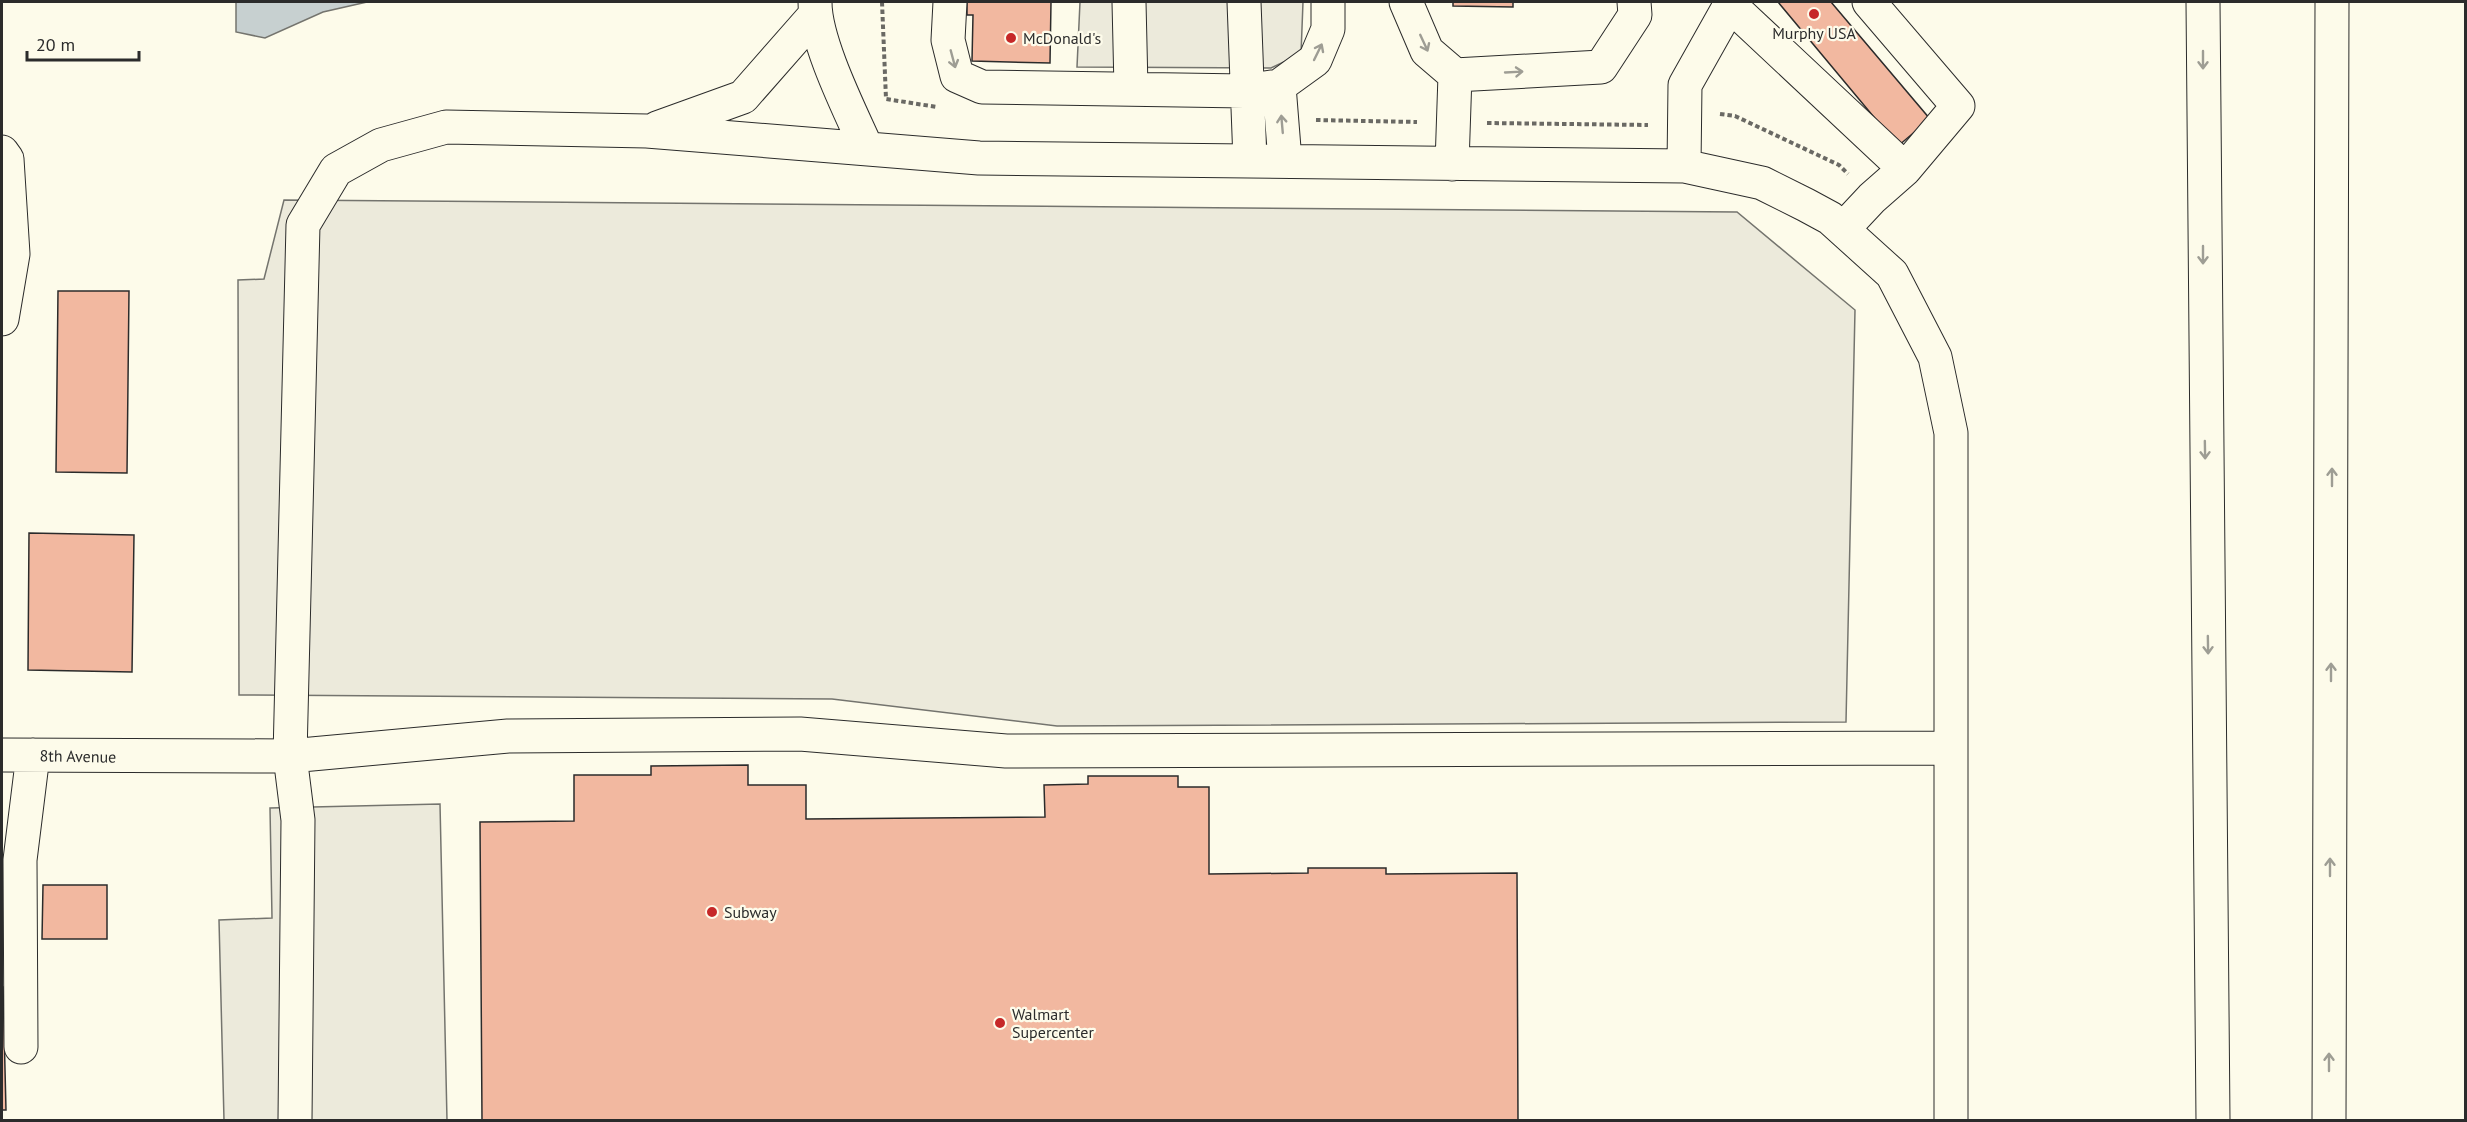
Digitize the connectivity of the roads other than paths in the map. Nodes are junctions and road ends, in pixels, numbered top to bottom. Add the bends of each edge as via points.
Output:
1 (950, 2) edge
2 (1129, 2) edge
3 (1244, 2) edge
4 (1328, 2) edge
5 (1406, 2) edge
6 (1634, 2) edge
7 (1869, 2) edge
8 (2203, 2) edge
9 (2332, 2) edge
10 (1729, 3) edge
11 (815, 8) edge
12 (1455, 75) junction
13 (1279, 86) junction
14 (1131, 88) junction
15 (1245, 91) junction
16 (647, 131) junction
17 (867, 149) junction
18 (2, 152) edge
19 (1250, 161) junction
20 (1285, 161) junction
21 (1452, 164) junction
22 (1684, 166) junction
23 (1905, 169) junction
24 (1843, 229) junction
25 (2, 319) edge
26 (1951, 748) junction
27 (17, 755) edge
28 (290, 756) junction
29 (21, 1047) dead end
30 (295, 1120) edge
31 (1951, 1120) edge
32 (2214, 1120) edge
33 (2329, 1120) edge

1 -> 14 main road via 948,40 957,76 982,87
2 - 14 main road
3 - 15 main road
13 -> 4 main road via 1315,60 1328,29
5 -> 12 main road via 1427,51
12 -> 6 main road via 1601,67 1635,15
7 - 23 main road via 1958,106
8 -> 32 main road
33 -> 9 main road
10 - 22 main road via 1685,85
10 - 23 main road
11 - 16 main road via 743,97
11 - 17 main road via 840,88
12 - 21 main road
13 - 15 main road
20 -> 13 main road
14 - 15 main road
15 - 19 main road
16 - 17 main road
16 - 28 main road via 446,128 412,136 381,145 336,170 303,225
17 - 19 main road via 979,158
18 - 25 main road via 7,159 13,254
19 - 20 main road
20 - 21 main road
21 - 22 main road
22 - 24 main road via 1762,183 1830,218
23 - 24 main road
24 - 26 main road via 1892,274 1935,357 1951,434
26 - 28 main road, 8th Avenue via 1006,751 800,734 508,736
26 - 31 main road
27 - 28 main road, 8th Avenue
27 - 29 main road
28 - 30 main road via 298,820

